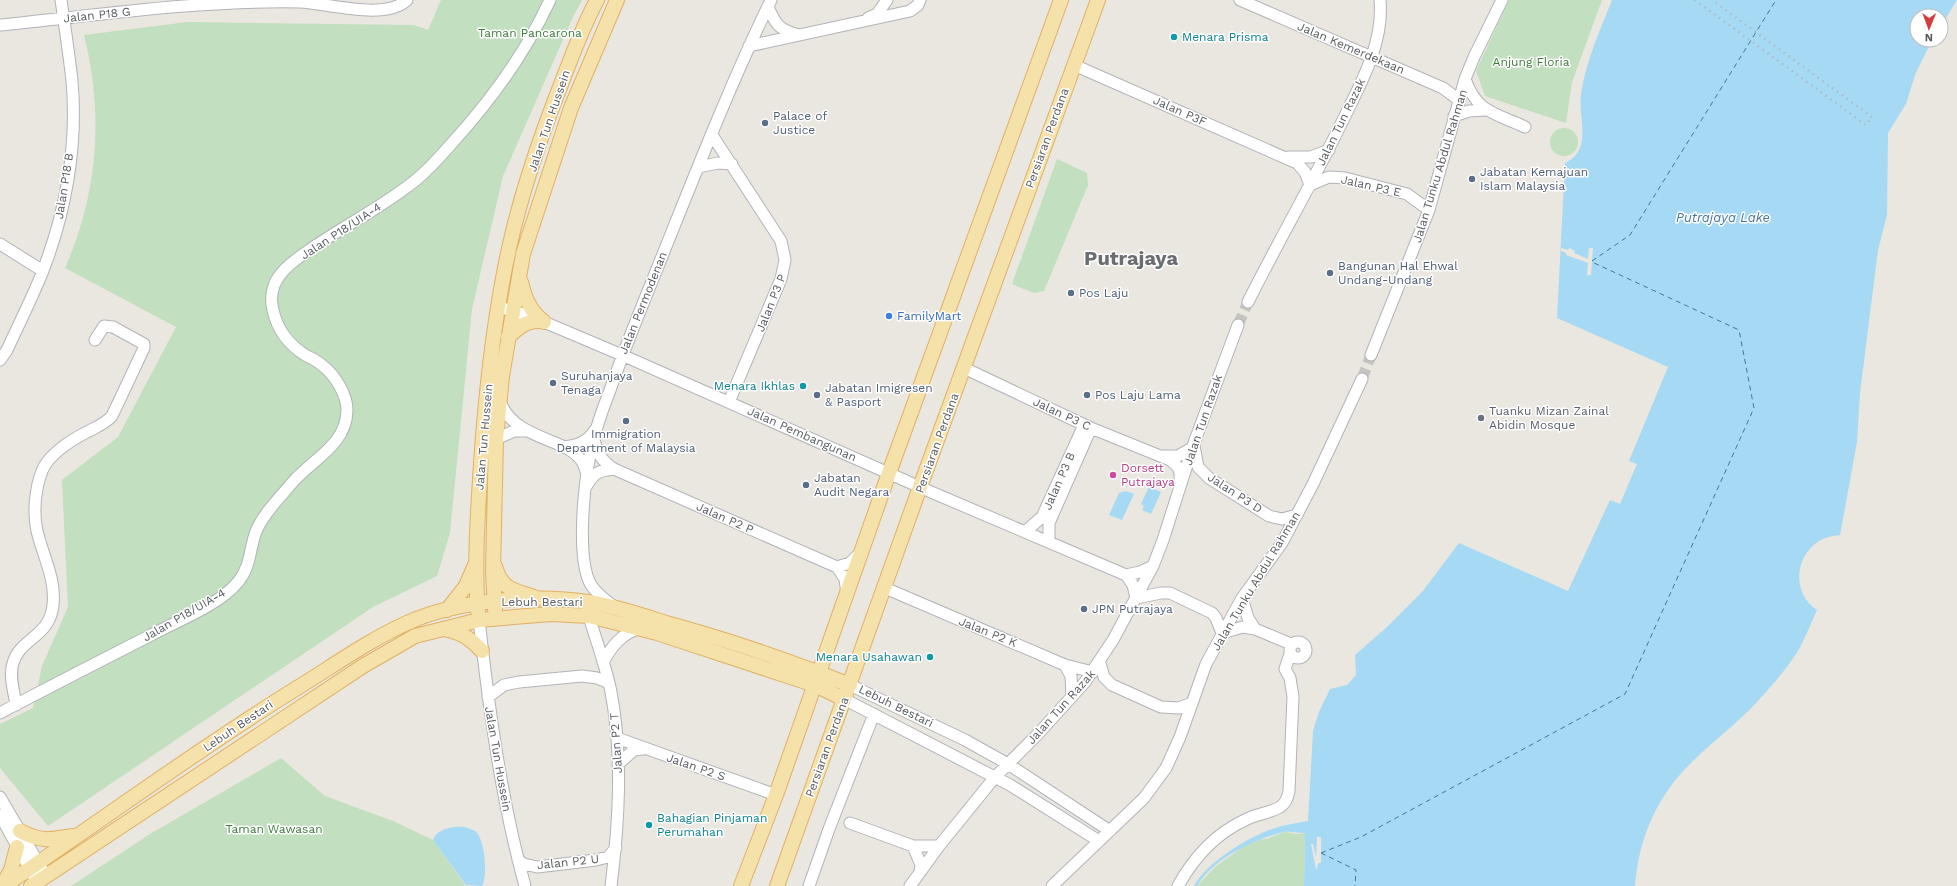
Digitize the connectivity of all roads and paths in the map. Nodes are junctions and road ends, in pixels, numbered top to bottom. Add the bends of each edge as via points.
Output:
1 (61, 0) edge
2 (407, 0) edge
3 (550, 0) edge
4 (597, 0) edge
5 (617, 0) edge
6 (887, 0) edge
7 (891, 0) edge
8 (920, 0) edge
9 (1061, 0) edge
10 (1098, 0) edge
11 (1240, 0) edge
12 (1380, 0) edge
13 (1502, 0) edge
14 (770, 3) edge
15 (906, 11) junction
16 (64, 19) junction
17 (863, 20) junction
18 (0, 25) edge
19 (799, 36) junction
20 (749, 46) junction
21 (1372, 58) junction
22 (1074, 65) junction
23 (1465, 79) junction
24 (1459, 100) junction
25 (1486, 110) junction
26 (1454, 116) junction
27 (1525, 127) dead end
28 (712, 135) junction
29 (1329, 150) junction
30 (1285, 157) junction
31 (732, 164) junction
32 (698, 167) junction
33 (1310, 185) junction
34 (1429, 210) junction
35 (0, 244) edge
36 (523, 254) junction
37 (43, 271) junction
38 (1248, 302) tunnel mouth
39 (498, 307) junction
40 (514, 311) junction
41 (541, 321) junction
42 (1238, 325) tunnel mouth
43 (508, 337) junction
44 (95, 340) dead end
45 (622, 355) junction
46 (1371, 356) tunnel mouth
47 (0, 360) edge
48 (964, 368) junction
49 (1362, 380) tunnel mouth
50 (729, 402) junction
51 (501, 404) junction
52 (1088, 426) junction
53 (525, 431) junction
54 (596, 432) junction
55 (496, 439) junction
56 (1193, 446) junction
57 (562, 447) junction
58 (1162, 456) junction
59 (614, 469) junction
60 (889, 473) junction
61 (587, 482) junction
62 (1180, 486) junction
63 (920, 487) junction
64 (1296, 515) junction
65 (1026, 531) junction
66 (1049, 541) junction
67 (494, 545) junction
68 (862, 552) junction
69 (478, 559) junction
70 (1153, 566) junction
71 (837, 567) junction
72 (1126, 575) junction
73 (885, 588) junction
74 (847, 595) junction
75 (1136, 598) junction
76 (1242, 598) junction
77 (544, 600) junction
78 (494, 602) junction
79 (588, 602) junction
80 (478, 603) junction
81 (617, 609) junction
82 (447, 610) junction
83 (589, 616) junction
84 (496, 618) junction
85 (479, 620) junction
86 (640, 628) junction
87 (442, 629) junction
88 (1255, 629) junction
89 (1222, 634) junction
90 (482, 651) junction
91 (603, 662) junction
92 (1100, 663) junction
93 (1065, 665) junction
94 (1093, 672) junction
95 (817, 679) junction
96 (609, 683) junction
97 (850, 684) junction
98 (1072, 697) junction
99 (488, 698) junction
100 (844, 699) junction
101 (1192, 703) junction
102 (16, 705) junction
103 (0, 713) edge
104 (874, 714) junction
105 (617, 738) junction
106 (643, 748) junction
107 (618, 764) junction
108 (1008, 764) junction
109 (995, 777) junction
110 (776, 795) junction
111 (0, 797) edge
112 (0, 815) edge
113 (850, 823) dead end
114 (20, 831) junction
115 (1110, 831) junction
116 (79, 834) junction
117 (1099, 841) junction
118 (913, 846) junction
119 (938, 846) junction
120 (17, 847) junction
121 (616, 848) junction
122 (518, 860) junction
123 (34, 866) junction
124 (920, 872) junction
125 (38, 881) edge
126 (2, 886) edge
127 (525, 886) edge
128 (611, 886) edge
129 (741, 886) edge
130 (777, 886) edge
131 (809, 886) edge
132 (910, 886) edge
133 (1052, 886) edge
134 (1178, 886) edge

1 - 16 street, Jalan P18 B
2 - 16 street, Jalan P18 G via 384,9 344,9 305,2 264,1 184,6
3 - 102 street, Jalan P18/UIA-4 via 522,53 504,80 439,158 408,187 328,237 294,262 280,275 273,287 272,307 280,331 293,346 329,372 347,398 347,414 337,440 294,480 264,517 254,538 249,563 238,582 222,596 189,615
4 - 39 main road, Jalan Tun Hussein via 580,33 551,109 510,243
5 - 36 main road, Jalan Tun Hussein via 571,108
6 - 17 street via 877,14
7 - 15 street via 897,9
8 - 15 street via 914,8
9 - 60 main road
10 - 22 main road, Persiaran Perdana
11 - 21 street, Jalan Kemerdekaan
12 - 21 street, Jalan Tun Razak via 1379,32
13 - 23 street, Jalan Tunku Abdul Rahman
14 - 19 street via 774,22 781,29
14 - 20 street, Jalan Permodenan
15 - 17 street
16 - 18 street, Jalan P18 G
16 - 37 street, Jalan P18 B via 72,82 69,169 62,211
17 - 19 street
19 - 20 street
20 - 28 street, Jalan Permodenan
21 - 24 street, Jalan Kemerdekaan via 1443,88
21 - 29 street, Jalan Tun Razak
22 - 30 street, Jalan P3F
22 - 48 main road, Persiaran Perdana
23 - 24 street, Jalan Tunku Abdul Rahman
23 - 25 street via 1474,99
24 - 26 street, Jalan Tunku Abdul Rahman
25 - 26 street via 1469,111
25 - 27 street
26 - 34 street, Jalan Tunku Abdul Rahman
28 - 31 street, Jalan P3 P
28 - 32 street, Jalan Permodenan
29 - 30 street, Jalan P3F via 1310,157
29 - 33 street, Jalan Tun Razak
30 - 33 street, Jalan P3F via 1301,166
31 - 32 street via 718,163
31 - 50 street, Jalan P3 P via 781,241 785,260 781,279
32 - 45 street, Jalan Permodenan
33 - 34 street, Jalan P3 E via 1329,176 1350,179 1407,194
33 - 38 street, Jalan Tun Razak
34 - 46 street, Jalan Tunku Abdul Rahman
35 - 37 street
36 - 40 main road, Jalan Tun Hussein
36 - 41 main road via 521,282 525,300
37 - 47 street, Jalan P18 B
39 - 40 street, Jalan Pembangunan
39 - 69 main road, Jalan Tun Hussein via 483,428
40 - 41 street, Jalan Pembangunan
40 - 43 main road, Jalan Tun Hussein
41 - 43 main road via 521,325
41 - 45 street, Jalan Pembangunan
42 - 56 street, Jalan Tun Razak
43 - 51 main road, Jalan Tun Hussein
44 - 102 street via 104,326 110,326 144,344 144,348 112,416 106,423 71,442 53,456 42,471 35,513 37,530 53,583 53,605 47,625 23,647 13,663 12,680
45 - 50 street, Jalan Pembangunan
45 - 54 street, Jalan Permodenan
48 - 52 street, Jalan P3 C
48 - 63 main road, Persiaran Perdana
49 - 64 street, Jalan Tunku Abdul Rahman
50 - 60 street, Jalan Pembangunan
51 - 53 street via 508,417
51 - 55 main road, Jalan Tun Hussein
52 - 58 street, Jalan P3 C
52 - 65 street, Jalan P3 B via 1042,518
52 - 66 street, Jalan P3 B via 1049,523
53 - 55 street via 514,431
53 - 57 street
54 - 57 street via 581,443
54 - 59 street, Jalan P2 P via 598,452 603,461
54 - 61 street, Jalan Permodenan
55 - 67 main road, Jalan Tun Hussein
56 - 58 street, Jalan P3 C via 1178,456
56 - 62 street, Jalan Tun Razak
56 - 64 street, Jalan P3 D via 1198,467 1209,478 1269,516 1282,519
57 - 61 street via 583,462
58 - 62 street, Jalan P3 C via 1178,466 1181,471
59 - 61 street via 598,472
59 - 71 street, Jalan P2 P
60 - 63 street, Jalan Pembangunan
60 - 68 main road
61 - 81 street, Jalan Permodenan via 583,520 585,565 591,584 599,596
62 - 70 street, Jalan Tun Razak
63 - 65 street, Jalan Pembangunan
63 - 73 main road, Persiaran Perdana
64 - 76 street, Jalan Tunku Abdul Rahman via 1274,556
65 - 66 street, Jalan Pembangunan
66 - 72 street, Jalan Pembangunan
67 - 77 main road via 496,566 502,581 512,590
67 - 78 main road, Jalan Tun Hussein
68 - 71 street via 850,563
68 - 74 main road
69 - 80 main road, Jalan Tun Hussein
69 - 82 main road via 466,586
70 - 72 street
70 - 75 street, Jalan Tun Razak
71 - 74 street via 845,579
72 - 75 street via 1133,585
73 - 93 street, Jalan P2 K
73 - 97 main road, Persiaran Perdana
74 - 95 main road
75 - 89 street via 1161,592 1170,593 1212,613
75 - 92 street, Jalan Tun Razak
76 - 88 street via 1248,618
76 - 89 street, Jalan Tunku Abdul Rahman
77 - 78 main road, Lebuh Bestari
77 - 79 main road, Lebuh Bestari
78 - 80 main road, Lebuh Bestari
78 - 84 main road, Jalan Tun Hussein
79 - 81 main road, Lebuh Bestari
79 - 83 street, Jalan P2 T
80 - 82 main road, Lebuh Bestari
80 - 85 main road, Jalan Tun Hussein
81 - 95 main road, Lebuh Bestari via 719,638
82 - 116 main road, Lebuh Bestari via 408,623 355,652 276,701
83 - 84 main road, Lebuh Bestari via 551,614
83 - 86 main road, Lebuh Bestari
83 - 91 street, Jalan P2 T
84 - 85 main road, Lebuh Bestari
85 - 87 main road, Lebuh Bestari
85 - 90 street, Jalan Tun Hussein
86 - 91 street via 620,638
86 - 95 main road, Lebuh Bestari
87 - 90 main road via 469,638
87 - 125 main road, Lebuh Bestari via 415,636 363,666
88 - 89 street via 1243,627
88 - 134 street via 1294,652 1290,678 1293,697 1288,795 1283,804 1275,810 1246,819 1218,836 1194,861
89 - 101 street, Jalan Tunku Abdul Rahman via 1206,664
90 - 99 street, Jalan Tun Hussein
91 - 96 street, Jalan P2 T
92 - 94 street, Jalan Tun Razak
92 - 101 street via 1104,677 1112,685 1162,707 1179,708
93 - 94 street, Jalan P2 K
93 - 98 street via 1071,676
94 - 98 street, Jalan Tun Razak
95 - 97 main road, Lebuh Bestari
95 - 100 main road, Lebuh Bestari
95 - 110 main road
96 - 99 street via 582,676 519,682 504,685
96 - 105 street, Jalan P2 T
97 - 100 main road, Persiaran Perdana
97 - 108 street, Lebuh Bestari
98 - 108 street, Jalan Tun Razak
99 - 122 street, Jalan Tun Hussein via 495,748
100 - 104 street, Lebuh Bestari
100 - 130 main road, Persiaran Perdana
101 - 115 street, Jalan Tunku Abdul Rahman via 1166,768 1144,798
102 - 103 street, Jalan P18/UIA-4
104 - 109 street, Lebuh Bestari
104 - 131 street
105 - 106 street, Jalan P2 S
105 - 107 street, Jalan P2 T
106 - 107 street via 634,750
106 - 110 street, Jalan P2 S
107 - 121 street, Jalan P2 T
108 - 109 street, Jalan Tun Razak
108 - 115 street, Lebuh Bestari
109 - 117 street, Lebuh Bestari
109 - 119 street, Jalan Tun Razak
110 - 129 main road
111 - 114 street
112 - 120 street
113 - 118 street
114 - 116 main road via 46,841
114 - 123 street
115 - 117 street, Jalan Tunku Abdul Rahman
116 - 123 main road, Lebuh Bestari
117 - 133 street, Jalan Tunku Abdul Rahman
118 - 119 street
118 - 124 street via 921,866
119 - 124 street, Jalan Tun Razak
120 - 123 street
120 - 126 main road via 11,870
121 - 122 street, Jalan P2 U via 608,857 596,860 537,867
121 - 128 street, Jalan P2 T
122 - 127 street, Jalan Tun Hussein
123 - 125 street
123 - 126 main road, Lebuh Bestari
124 - 132 street, Jalan Tun Razak

